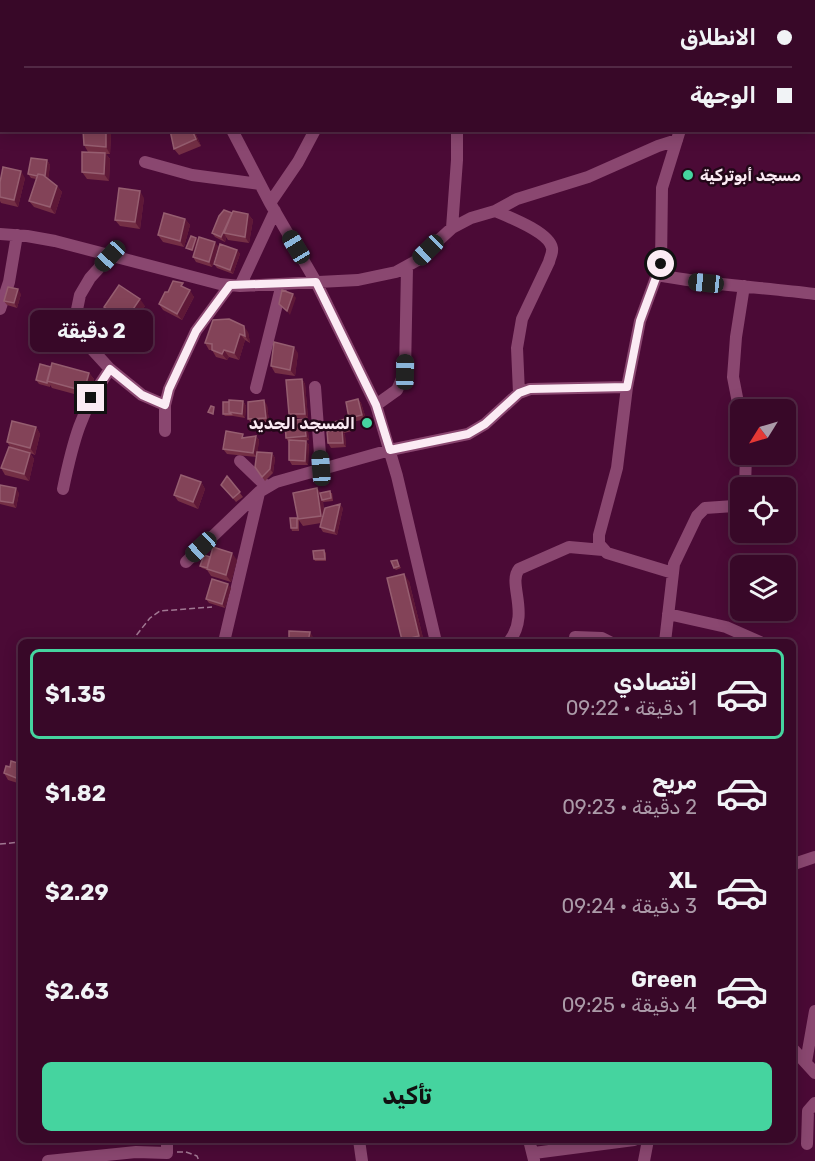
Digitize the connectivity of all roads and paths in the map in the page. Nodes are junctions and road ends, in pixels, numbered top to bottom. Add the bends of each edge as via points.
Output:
1 (233, 132) edge
2 (314, 132) edge
3 (457, 132) edge
4 (678, 135) edge
5 (146, 162) dead end
6 (260, 184) junction
7 (272, 207) junction
8 (495, 211) junction
9 (452, 228) junction
10 (0, 234) edge
11 (17, 235) junction
12 (110, 256) junction
13 (407, 268) junction
14 (657, 275) junction
15 (316, 282) junction
16 (282, 284) junction
17 (235, 286) junction
18 (744, 286) junction
19 (815, 294) edge
20 (0, 309) edge
21 (110, 369) junction
22 (315, 387) dead end
23 (627, 387) junction
24 (256, 388) dead end
25 (519, 393) junction
26 (737, 399) edge
27 (165, 405) junction
28 (376, 405) junction
29 (165, 431) dead end
30 (390, 450) junction
31 (240, 461) dead end
32 (321, 468) junction
33 (63, 489) dead end
34 (263, 489) junction
35 (730, 506) edge
36 (603, 550) junction
37 (186, 562) dead end
38 (673, 573) junction
39 (212, 607) edge
40 (668, 614) junction
41 (575, 637) dead end
42 (133, 639) edge
43 (225, 639) edge
44 (435, 639) edge
45 (511, 639) edge
46 (604, 639) edge
47 (665, 639) edge
48 (753, 639) edge
49 (18, 842) edge
50 (0, 844) edge
51 (815, 857) edge
52 (796, 863) edge
53 (815, 1011) edge
54 (796, 1052) edge
55 (806, 1062) junction
56 (815, 1073) edge
57 (815, 1103) edge
58 (359, 1143) edge
59 (616, 1143) edge
60 (647, 1143) edge
61 (807, 1144) dead end
62 (167, 1146) edge
63 (534, 1157) edge
64 (48, 1161) edge
65 (199, 1161) edge
66 (362, 1161) edge
67 (644, 1161) edge

1 - 6 street
2 - 7 street
3 - 9 street
4 - 8 street via 588,177 517,199
4 - 14 street via 662,188 662,248
5 - 6 street via 192,175
6 - 7 street
7 - 15 street
7 - 17 street
8 - 9 street
8 - 25 street via 536,231 552,246 549,262 522,319 517,348
9 - 13 street
10 - 11 street
11 - 12 street
11 - 20 street
12 - 17 street
12 - 21 street via 80,295 74,324 83,342
13 - 15 street via 358,280
13 - 28 street via 405,372 397,390
14 - 18 street
14 - 23 street via 640,321
15 - 16 street
15 - 28 street
16 - 17 street
16 - 24 street
17 - 27 street via 196,331
18 - 19 street
18 - 26 street via 733,377
21 - 27 street via 142,395
21 - 33 street via 75,434
22 - 32 street
23 - 25 street via 530,389
23 - 36 street via 617,468 599,535
25 - 30 street via 468,434
27 - 29 street
28 - 30 street
30 - 32 street
30 - 44 street
31 - 34 street
32 - 34 street
34 - 37 street
34 - 43 street
35 - 38 street via 701,511
36 - 38 street
36 - 45 street via 569,547 519,569 515,578 519,621
38 - 40 street
39 - 42 path via 160,611
40 - 47 street
40 - 48 street via 726,627
41 - 46 street
49 - 50 path
51 - 52 street
53 - 55 street
54 - 55 street
55 - 56 street
57 - 61 street via 808,1111
58 - 66 street
59 - 63 street
60 - 67 street
62 - 64 street
62 - 65 path via 197,1156

